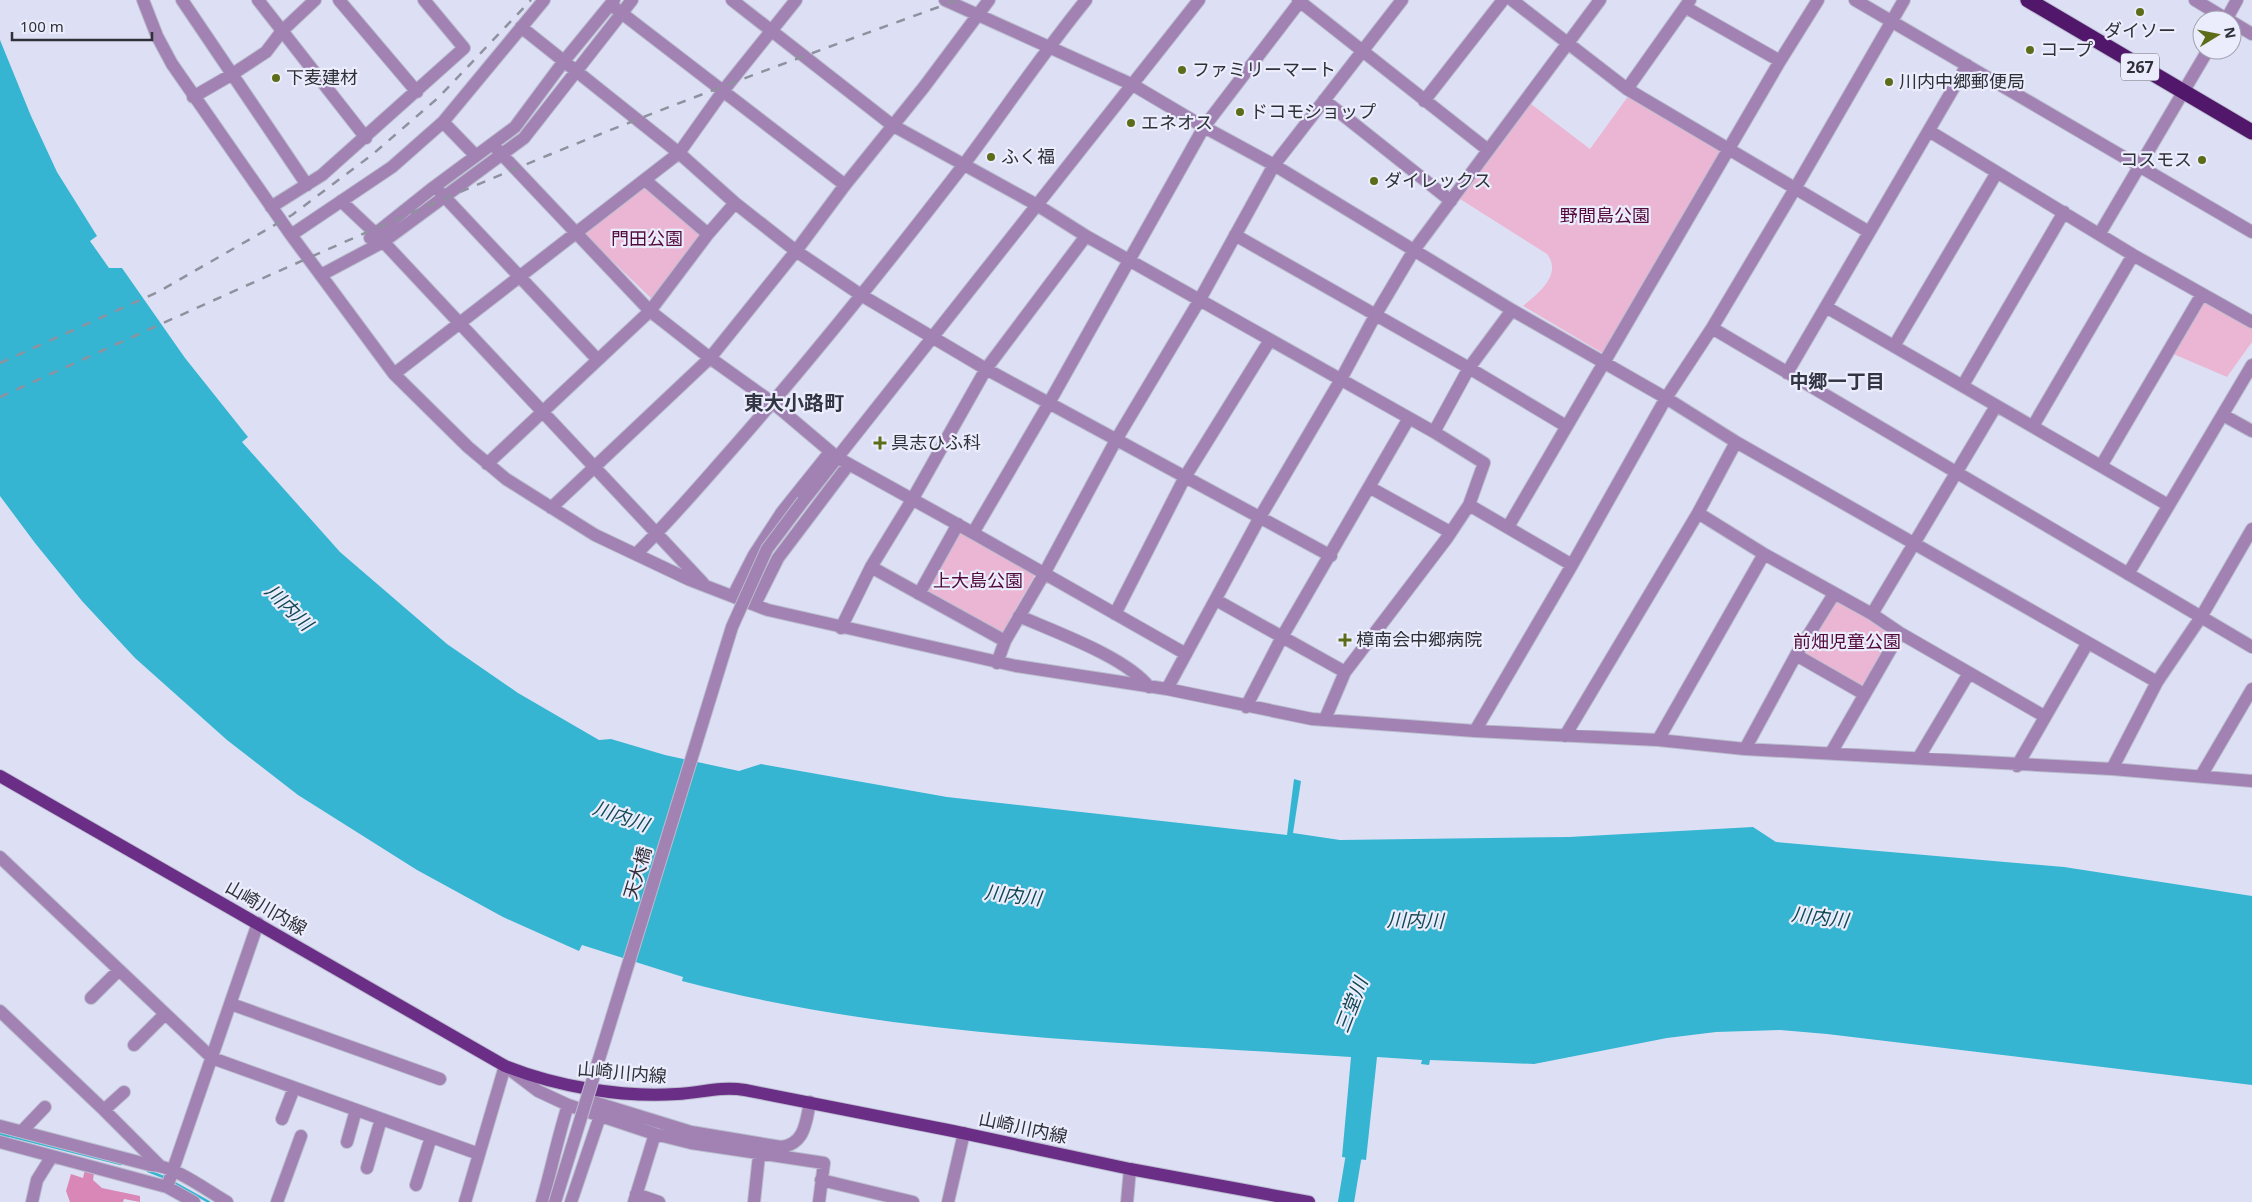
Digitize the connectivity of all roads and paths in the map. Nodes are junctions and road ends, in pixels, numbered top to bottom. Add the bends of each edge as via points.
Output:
1 (143, 0) edge
2 (182, 0) edge
3 (258, 0) edge
4 (315, 0) edge
5 (338, 0) edge
6 (424, 0) edge
7 (544, 0) edge
8 (632, 0) edge
9 (732, 0) edge
10 (796, 0) edge
11 (945, 0) edge
12 (989, 0) edge
13 (1086, 0) edge
14 (1199, 0) edge
15 (1300, 0) edge
16 (1402, 0) edge
17 (1503, 0) edge
18 (1512, 0) edge
19 (1600, 0) edge
20 (1818, 0) edge
21 (1855, 0) edge
22 (1904, 0) edge
23 (2028, 0) edge
24 (2195, 0) edge
25 (612, 2) edge
26 (1688, 3) edge
27 (2212, 10) edge
28 (622, 12) junction
29 (978, 15) junction
30 (1892, 21) junction
31 (521, 27) junction
32 (282, 31) junction
33 (772, 31) junction
34 (1568, 43) junction
35 (1048, 46) junction
36 (1362, 52) junction
37 (2203, 60) edge
38 (564, 61) junction
39 (1780, 61) junction
40 (1967, 65) junction
41 (577, 71) junction
42 (231, 75) junction
43 (1133, 85) junction
44 (1627, 89) junction
45 (723, 91) junction
46 (417, 92) junction
47 (2184, 94) junction
48 (193, 97) junction
49 (1324, 100) junction
50 (1424, 101) junction
51 (443, 122) junction
52 (892, 125) junction
53 (1204, 127) junction
54 (1929, 132) junction
55 (2252, 132) edge
56 (366, 138) junction
57 (492, 144) junction
58 (1730, 149) junction
59 (1488, 150) junction
60 (679, 153) junction
61 (503, 154) junction
62 (476, 156) junction
63 (1274, 164) junction
64 (963, 165) junction
65 (2141, 166) junction
66 (1996, 174) junction
67 (645, 180) junction
68 (307, 185) junction
69 (845, 185) junction
70 (434, 187) junction
71 (1796, 187) junction
72 (445, 196) junction
73 (341, 201) junction
74 (1451, 201) junction
75 (735, 203) junction
76 (1038, 205) junction
77 (271, 207) junction
78 (2064, 212) junction
79 (1869, 232) junction
80 (2252, 232) edge
81 (2100, 233) junction
82 (576, 234) junction
83 (708, 234) junction
84 (291, 235) junction
85 (1235, 235) junction
86 (1086, 236) junction
87 (380, 238) junction
88 (1414, 250) junction
89 (796, 251) junction
90 (2133, 255) junction
91 (1129, 259) junction
92 (320, 275) junction
93 (520, 277) junction
94 (2202, 294) junction
95 (861, 295) junction
96 (1199, 301) junction
97 (1826, 307) junction
98 (650, 310) junction
99 (1512, 310) junction
100 (1376, 314) junction
101 (2252, 322) edge
102 (461, 324) junction
103 (1712, 328) junction
104 (933, 338) junction
105 (1270, 340) junction
106 (1894, 346) junction
107 (710, 358) junction
108 (597, 359) junction
109 (1604, 363) junction
110 (2252, 365) edge
111 (1469, 368) junction
112 (986, 369) junction
113 (1787, 373) junction
114 (394, 374) junction
115 (1340, 381) junction
116 (1963, 385) junction
117 (1666, 398) junction
118 (772, 403) junction
119 (1049, 403) junction
120 (1996, 406) junction
121 (542, 412) junction
122 (2223, 415) junction
123 (1409, 418) junction
124 (1566, 426) junction
125 (2033, 426) junction
126 (1434, 432) junction
127 (2252, 432) edge
128 (1116, 440) junction
129 (1736, 442) junction
130 (839, 458) junction
131 (487, 464) junction
132 (594, 466) junction
133 (2101, 466) junction
134 (1956, 473) junction
135 (1185, 477) junction
136 (1369, 487) junction
137 (912, 500) junction
138 (1469, 505) junction
139 (2168, 505) junction
140 (551, 508) junction
141 (1698, 513) junction
142 (1260, 518) junction
143 (958, 524) junction
144 (1508, 527) junction
145 (2252, 529) edge
146 (973, 532) junction
147 (1450, 532) junction
148 (657, 533) junction
149 (1915, 544) junction
150 (636, 554) junction
151 (1764, 554) junction
152 (1331, 556) junction
153 (1572, 565) junction
154 (871, 567) junction
155 (1044, 574) junction
156 (2128, 574) junction
157 (705, 585) junction
158 (919, 594) junction
159 (1834, 594) junction
160 (733, 596) junction
161 (1216, 600) junction
162 (754, 604) junction
163 (1114, 614) junction
164 (1872, 614) junction
165 (1019, 616) junction
166 (2201, 617) junction
167 (841, 628) junction
168 (1900, 633) junction
169 (1282, 637) junction
170 (1005, 641) junction
171 (2087, 644) junction
172 (2252, 647) edge
173 (1186, 654) junction
174 (1796, 655) junction
175 (997, 662) junction
176 (1345, 672) junction
177 (1969, 673) junction
178 (2157, 682) junction
179 (1149, 687) junction
180 (1167, 689) junction
181 (2252, 689) edge
182 (1864, 694) junction
183 (1246, 707) junction
184 (2044, 716) junction
185 (1325, 719) junction
186 (1475, 731) junction
187 (1565, 736) junction
188 (1658, 740) junction
189 (1745, 749) junction
190 (1831, 753) junction
191 (1919, 757) junction
192 (2017, 766) junction
193 (2112, 769) junction
194 (0, 776) edge
195 (2201, 776) junction
196 (2252, 781) edge
197 (0, 857) edge
198 (258, 923) junction
199 (119, 970) junction
200 (91, 998) dead end
201 (231, 1004) junction
202 (0, 1011) edge
203 (165, 1014) junction
204 (134, 1044) dead end
205 (212, 1058) junction
206 (505, 1066) junction
207 (440, 1079) dead end
208 (294, 1088) junction
209 (124, 1092) dead end
210 (587, 1100) junction
211 (810, 1102) junction
212 (568, 1105) junction
213 (45, 1108) dead end
214 (104, 1110) junction
215 (356, 1110) junction
216 (600, 1116) junction
217 (282, 1119) dead end
218 (381, 1119) junction
219 (0, 1126) edge
220 (22, 1131) junction
221 (964, 1133) junction
222 (655, 1134) junction
223 (301, 1136) dead end
224 (431, 1137) junction
225 (0, 1142) edge
226 (347, 1142) dead end
227 (479, 1154) junction
228 (759, 1155) junction
229 (52, 1156) junction
230 (159, 1165) junction
231 (367, 1168) dead end
232 (1130, 1169) junction
233 (171, 1171) junction
234 (821, 1180) junction
235 (416, 1185) dead end
236 (167, 1187) junction
237 (635, 1198) edge
238 (899, 1201) edge
239 (32, 1202) edge
240 (194, 1202) edge
241 (227, 1202) edge
242 (277, 1202) edge
243 (465, 1202) edge
244 (542, 1202) edge
245 (555, 1202) edge
246 (571, 1202) edge
247 (659, 1202) edge
248 (754, 1202) edge
249 (819, 1202) edge
250 (913, 1202) edge
251 (948, 1202) edge
252 (1127, 1202) edge
253 (1309, 1202) edge

1 - 48 street via 158,36
2 - 42 street
3 - 32 street
4 - 32 street
5 - 46 street
6 - 46 street via 464,48
7 - 31 street
8 - 28 street
9 - 33 street
10 - 33 street
11 - 29 street
12 - 29 street
13 - 35 street
14 - 43 street
15 - 36 street
15 - 53 street
16 - 36 street
17 - 50 street
18 - 34 street
19 - 34 street
20 - 39 street
21 - 30 street
22 - 30 street
23 - 47 highway, 267
24 - 27 street
25 - 28 street
25 - 38 street
26 - 39 street
26 - 44 street
28 - 41 street
28 - 45 street
29 - 35 street
29 - 52 street
30 - 40 street
30 - 71 street
31 - 38 street
31 - 51 street
32 - 42 street via 266,52
32 - 56 street
33 - 45 street
33 - 52 street
34 - 44 street
34 - 59 street
35 - 43 street
35 - 64 street
36 - 49 street
36 - 50 street
37 - 47 street
38 - 41 street
38 - 57 street via 515,127
39 - 58 street
40 - 54 street
40 - 65 street
41 - 60 street
41 - 61 street via 524,138
42 - 48 street
42 - 68 street
43 - 53 street
43 - 76 street
44 - 58 street
45 - 60 street
45 - 69 street
46 - 56 street
47 - 55 highway, 267
47 - 65 street
48 - 77 street
49 - 63 street
49 - 74 street
50 - 59 street
51 - 62 street
51 - 73 street via 392,167
52 - 64 street
52 - 69 street
53 - 63 street
53 - 91 street
54 - 66 street
54 - 79 street
56 - 68 street
57 - 61 street
57 - 62 street
58 - 71 street
58 - 109 street
59 - 74 street
60 - 67 street
60 - 75 street
61 - 72 street
61 - 82 street
62 - 70 street
63 - 85 street
63 - 88 street
64 - 76 street
64 - 95 street
65 - 80 street
65 - 81 street
66 - 78 street
66 - 106 street
67 - 82 street
67 - 83 street
68 - 77 street
69 - 89 street
70 - 72 street
70 - 87 street
71 - 79 street
71 - 103 street
72 - 87 street
72 - 93 street
73 - 84 street
73 - 87 street
74 - 88 street
75 - 83 street
75 - 89 street
76 - 86 street
76 - 104 street
77 - 84 street
78 - 81 street
78 - 116 street
79 - 97 street
81 - 90 street
82 - 93 street
82 - 98 street
83 - 98 street
84 - 92 street
85 - 96 street
85 - 100 street
86 - 91 street
86 - 112 street
87 - 92 street via 332,262
87 - 102 street
88 - 99 street
88 - 100 street
89 - 95 street
89 - 107 street
90 - 94 street
90 - 125 street
91 - 96 street
91 - 119 street
92 - 114 street
93 - 102 street
93 - 108 street
94 - 101 street
94 - 133 street
95 - 104 street
95 - 118 street
96 - 105 street
96 - 128 street
97 - 106 street
97 - 113 street
98 - 107 street
98 - 108 street
99 - 109 street
99 - 111 street
100 - 111 street
100 - 115 street
102 - 114 street
102 - 121 street
103 - 113 street
103 - 117 street
104 - 112 street
104 - 130 street
105 - 115 street
105 - 135 street
106 - 116 street
107 - 118 street
107 - 132 street
108 - 121 street
109 - 117 street
109 - 124 street
110 - 122 street
111 - 124 street
111 - 126 street
112 - 119 street
112 - 137 street
113 - 134 street
114 - 131 street
115 - 123 street
115 - 142 street
116 - 120 street
117 - 129 street
117 - 153 street
118 - 130 street
118 - 148 street
119 - 128 street
119 - 146 street
120 - 125 street
120 - 134 street
121 - 131 street
121 - 132 street
122 - 127 street
122 - 139 street
123 - 126 street
123 - 136 street
124 - 144 street
125 - 133 street
126 - 138 street via 1484,462
128 - 135 street
128 - 155 street
129 - 141 street
129 - 149 street
130 - 137 street
130 - 160 street via 782,512 754,555
130 - 162 street
130 - 210 street, 天大橋, bridge via 767,549 732,627
131 - 140 street
132 - 140 street
132 - 148 street
133 - 139 street
134 - 149 street
134 - 156 street
135 - 142 street
135 - 163 street
136 - 147 street
136 - 152 street
137 - 143 street
137 - 154 street
138 - 144 street
138 - 147 street
139 - 156 street
140 - 150 street via 595,535
141 - 151 street
141 - 187 street
142 - 152 street
142 - 161 street
143 - 146 street
143 - 158 street
144 - 153 street
145 - 166 street
146 - 155 street
147 - 176 street
148 - 150 street
148 - 157 street
149 - 164 street
149 - 171 street
150 - 157 street
151 - 159 street
151 - 188 street
152 - 169 street
153 - 186 street
154 - 158 street
154 - 167 street
155 - 163 street
155 - 165 street
156 - 166 street
157 - 160 street
158 - 170 street
159 - 164 street
159 - 174 street
160 - 162 street
161 - 169 street
161 - 173 street
162 - 167 street
163 - 173 street
164 - 168 street
165 - 170 street
165 - 179 street via 1104,655 1140,676
166 - 172 street
166 - 178 street
167 - 175 street
168 - 177 street
168 - 182 street
169 - 176 street
169 - 183 street
170 - 175 street
171 - 178 street
171 - 184 street
173 - 180 street
174 - 182 street
174 - 189 street
175 - 179 street
176 - 185 street
177 - 184 street
177 - 191 street
178 - 193 street
179 - 180 street
180 - 183 street
181 - 195 street
182 - 190 street
183 - 185 street
184 - 192 street
185 - 186 street
186 - 187 street
187 - 188 street
188 - 189 street
189 - 190 street
190 - 191 street
191 - 192 street
192 - 193 street
193 - 195 street
194 - 198 main road, 山崎川内線
195 - 196 street
197 - 199 street
198 - 201 street
198 - 206 main road, 山崎川内線
199 - 200 street
199 - 203 street
201 - 205 street
201 - 207 street
202 - 214 street
203 - 204 street
203 - 205 street
205 - 208 street
205 - 233 street
206 - 211 main road, 山崎川内線 via 561,1085 649,1094 732,1088
206 - 212 street via 538,1091
206 - 227 street
208 - 215 street
208 - 217 street
209 - 214 street
210 - 211 street via 692,1132 774,1146 788,1146 799,1139
210 - 245 street, 天大橋, bridge
211 - 221 main road, 山崎川内線
212 - 216 street
212 - 244 street
213 - 220 street
214 - 230 street
215 - 218 street
215 - 226 street
216 - 222 street
216 - 246 street
218 - 224 street
218 - 231 street
219 - 220 street
220 - 230 street
221 - 232 main road, 山崎川内線
221 - 251 street
222 - 228 street
222 - 237 street
223 - 242 street
224 - 227 street
224 - 235 street
225 - 229 street
227 - 243 street
228 - 234 street via 824,1163
228 - 248 street
229 - 236 street
229 - 239 street via 37,1180
230 - 233 street
232 - 252 street
232 - 253 main road, 山崎川内線
233 - 236 street
233 - 241 street
234 - 238 street
234 - 249 street
236 - 240 street
237 - 247 street
238 - 250 street

